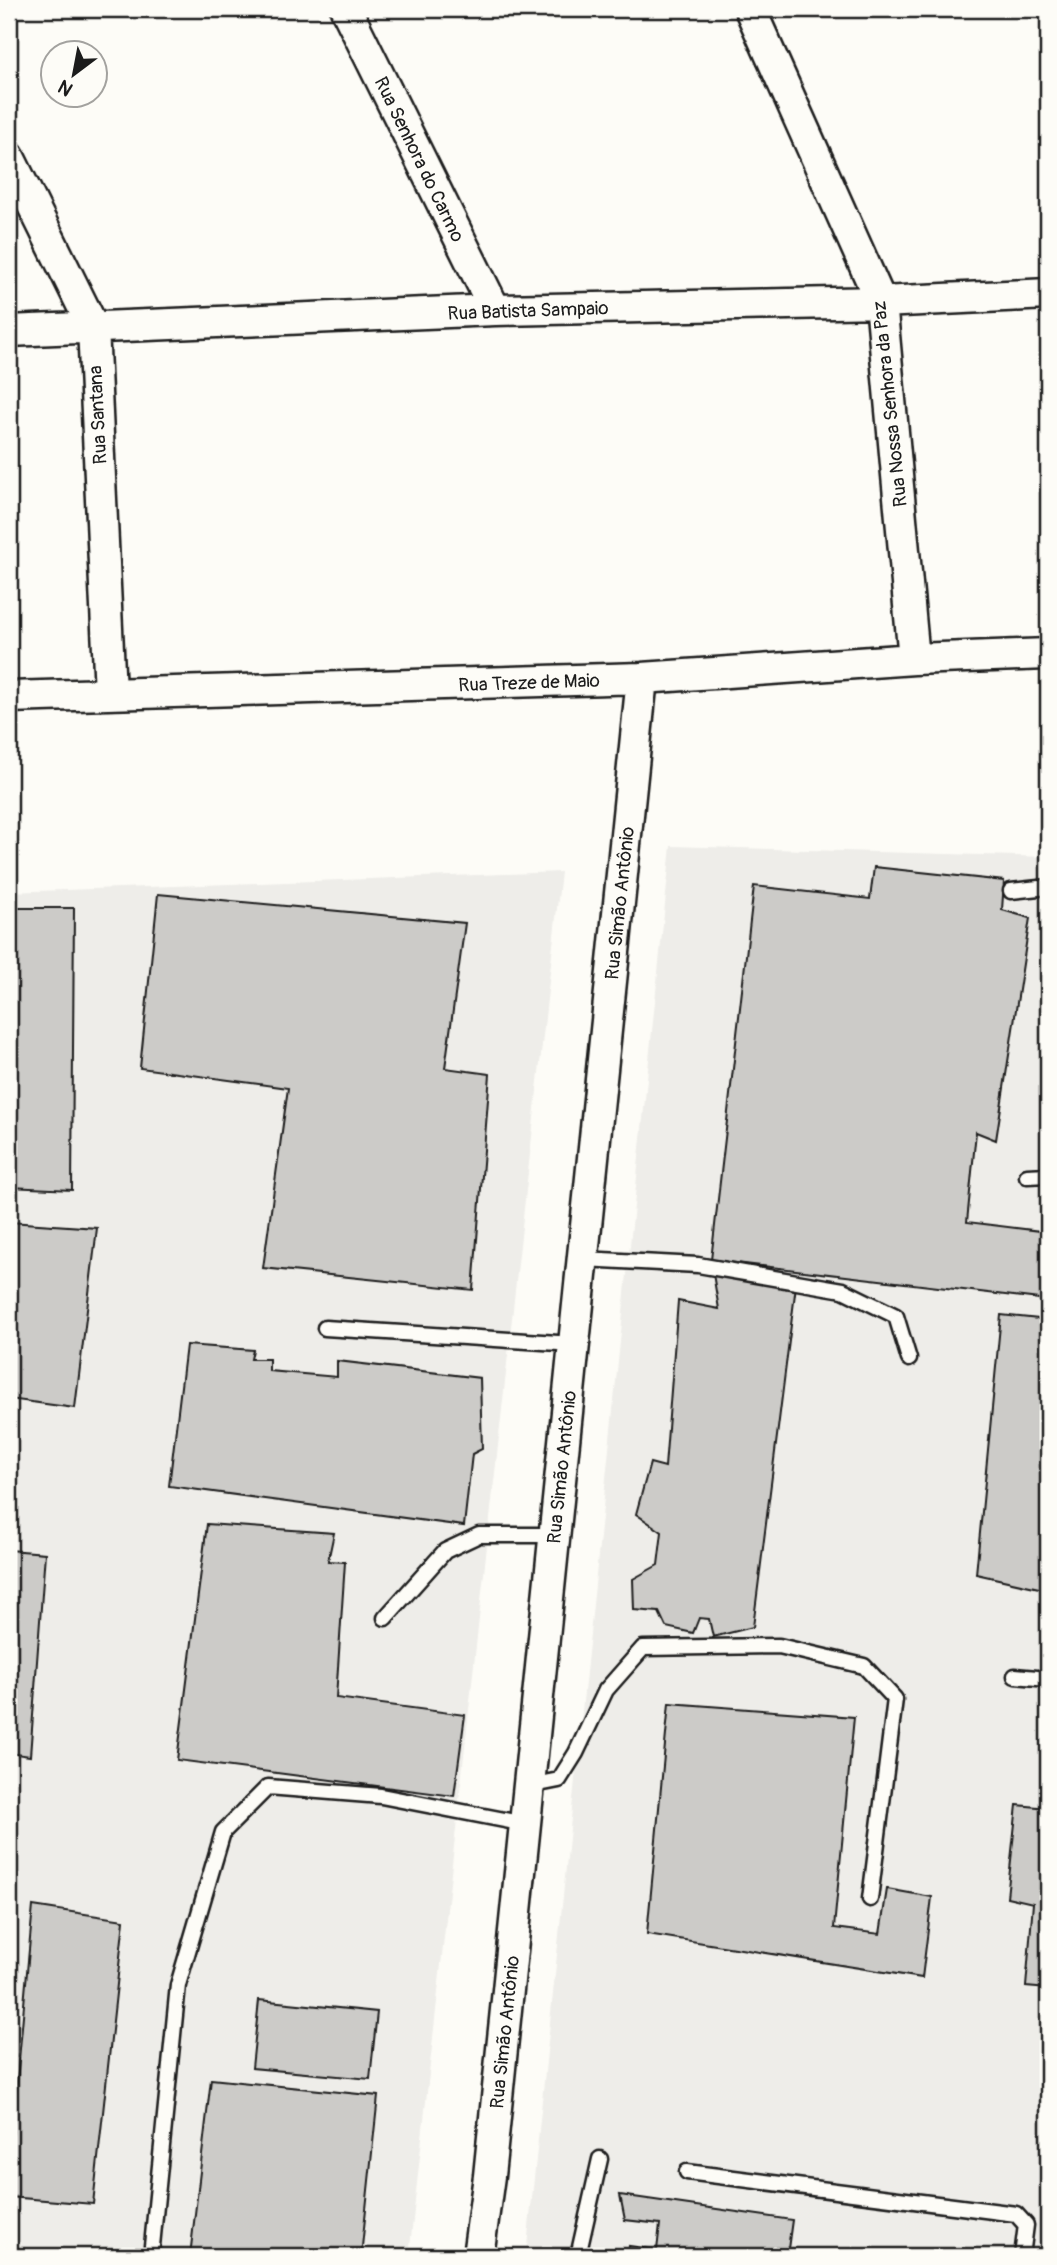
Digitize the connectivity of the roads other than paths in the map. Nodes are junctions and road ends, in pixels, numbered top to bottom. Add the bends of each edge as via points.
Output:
1 (346, 9) edge
2 (750, 9) edge
3 (9, 157) edge
4 (1048, 294) edge
5 (881, 302) junction
6 (495, 310) junction
7 (93, 327) junction
8 (9, 331) edge
9 (1048, 654) edge
10 (914, 659) junction
11 (642, 678) junction
12 (110, 693) junction
13 (9, 697) edge
14 (1048, 887) edge
15 (1011, 891) dead end
16 (1048, 1175) edge
17 (1027, 1176) dead end
18 (583, 1259) junction
19 (325, 1328) dead end
20 (574, 1344) junction
21 (909, 1360) dead end
22 (554, 1535) junction
23 (385, 1618) dead end
24 (1015, 1676) dead end
25 (1048, 1679) edge
26 (529, 1786) junction
27 (525, 1824) junction
28 (870, 1899) dead end
29 (600, 2158) dead end
30 (688, 2172) dead end
31 (151, 2256) edge
32 (478, 2256) edge
33 (578, 2256) edge
34 (1023, 2256) edge

1 - 6 street, Rua Senhora do Carmo
2 - 5 street, Rua Nossa Senhora da Paz
3 - 7 street, Rua Santana
4 - 5 street, Rua Batista Sampaio
5 - 6 street, Rua Batista Sampaio
5 - 10 street, Rua Nossa Senhora da Paz
6 - 7 street, Rua Batista Sampaio
7 - 8 street, Rua Batista Sampaio
7 - 12 street, Rua Santana
9 - 10 street, Rua Treze de Maio
10 - 11 street, Rua Treze de Maio
11 - 12 street, Rua Treze de Maio
11 - 18 street, Rua Simão Antônio
12 - 13 street, Rua Treze de Maio
14 - 15 lane
16 - 17 lane
18 - 20 street, Rua Simão Antônio
18 - 21 lane via 698,1265 843,1290 896,1316
19 - 20 lane
20 - 22 street, Rua Simão Antônio
22 - 23 lane via 479,1535 445,1551
22 - 26 street, Rua Simão Antônio
24 - 25 lane
26 - 27 street, Rua Simão Antônio
26 - 28 lane via 559,1780 606,1690 643,1648 779,1646 864,1665 895,1699
27 - 31 lane via 381,1796 268,1787 223,1832 178,1985
27 - 32 street, Rua Simão Antônio
29 - 33 lane
30 - 34 lane via 1016,2214 1026,2225

